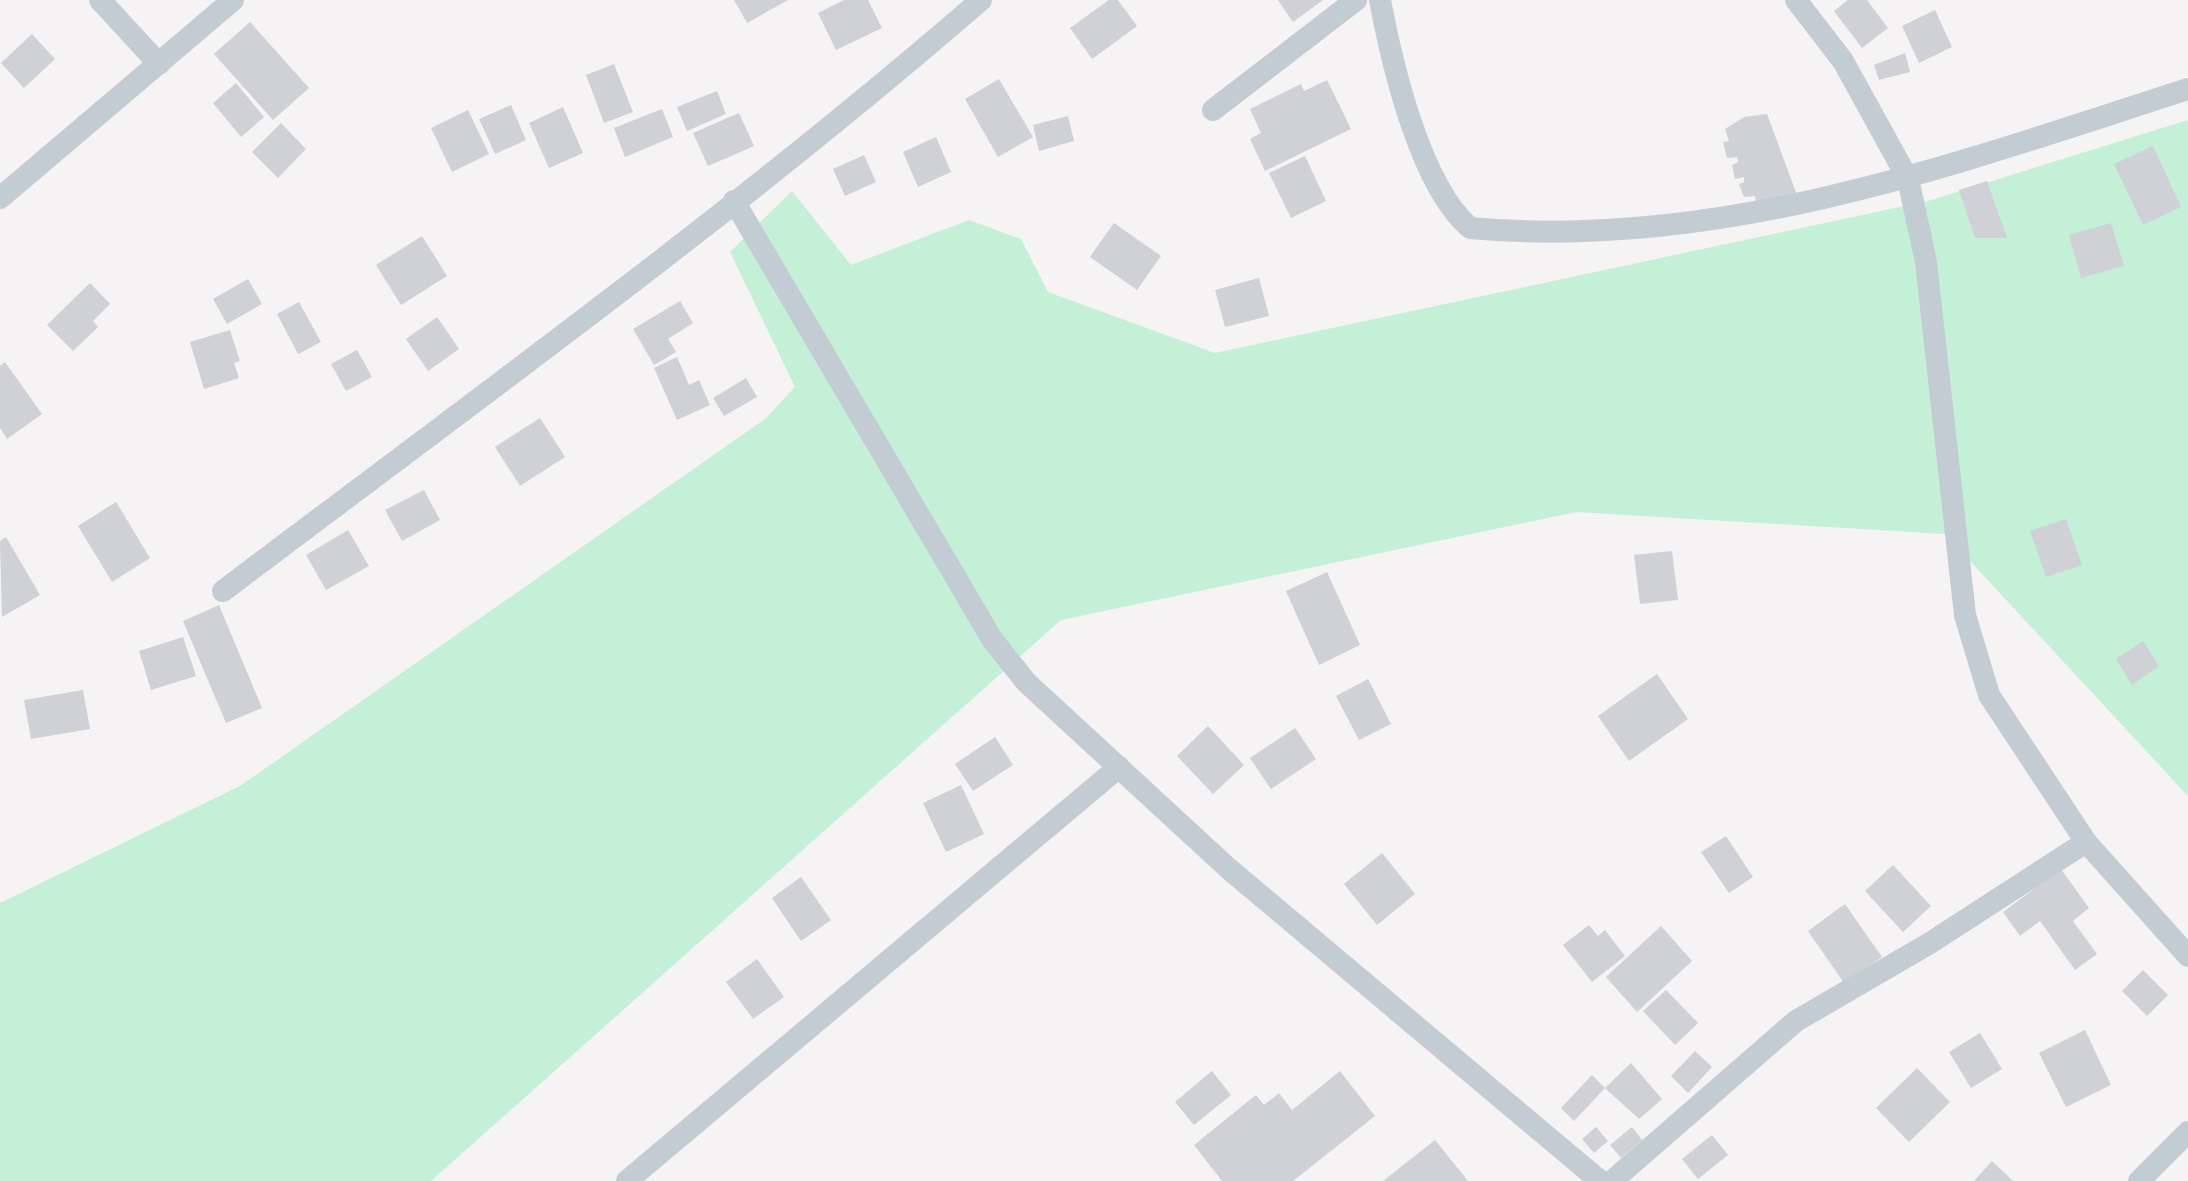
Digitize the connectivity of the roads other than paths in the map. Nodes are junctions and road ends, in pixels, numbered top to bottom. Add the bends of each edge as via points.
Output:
1 (100, 0) edge
2 (234, 0) edge
3 (981, 0) edge
4 (1356, 0) edge
5 (1380, 0) edge
6 (1805, 3) edge
7 (159, 64) junction
8 (2188, 89) edge
9 (1213, 110) dead end
10 (1908, 179) junction
11 (0, 198) edge
12 (734, 201) junction
13 (223, 591) dead end
14 (1119, 767) junction
15 (2086, 842) junction
16 (2188, 956) edge
17 (2188, 1132) edge
18 (627, 1181) edge
19 (1600, 1181) edge
20 (1612, 1181) edge
21 (2139, 1181) edge

1 - 7 street
2 - 7 street
3 - 12 street
4 - 9 street
5 - 10 street via 1402,103 1454,214 1470,228 1698,225
6 - 10 street
7 - 11 street
8 - 10 street
10 - 15 street via 1926,262 1948,482 1975,656 2015,739
12 - 13 street
12 - 14 street via 992,639 1026,682
14 - 18 street
14 - 19 street via 1229,869
15 - 16 street
15 - 20 street via 1796,1022
17 - 21 street

